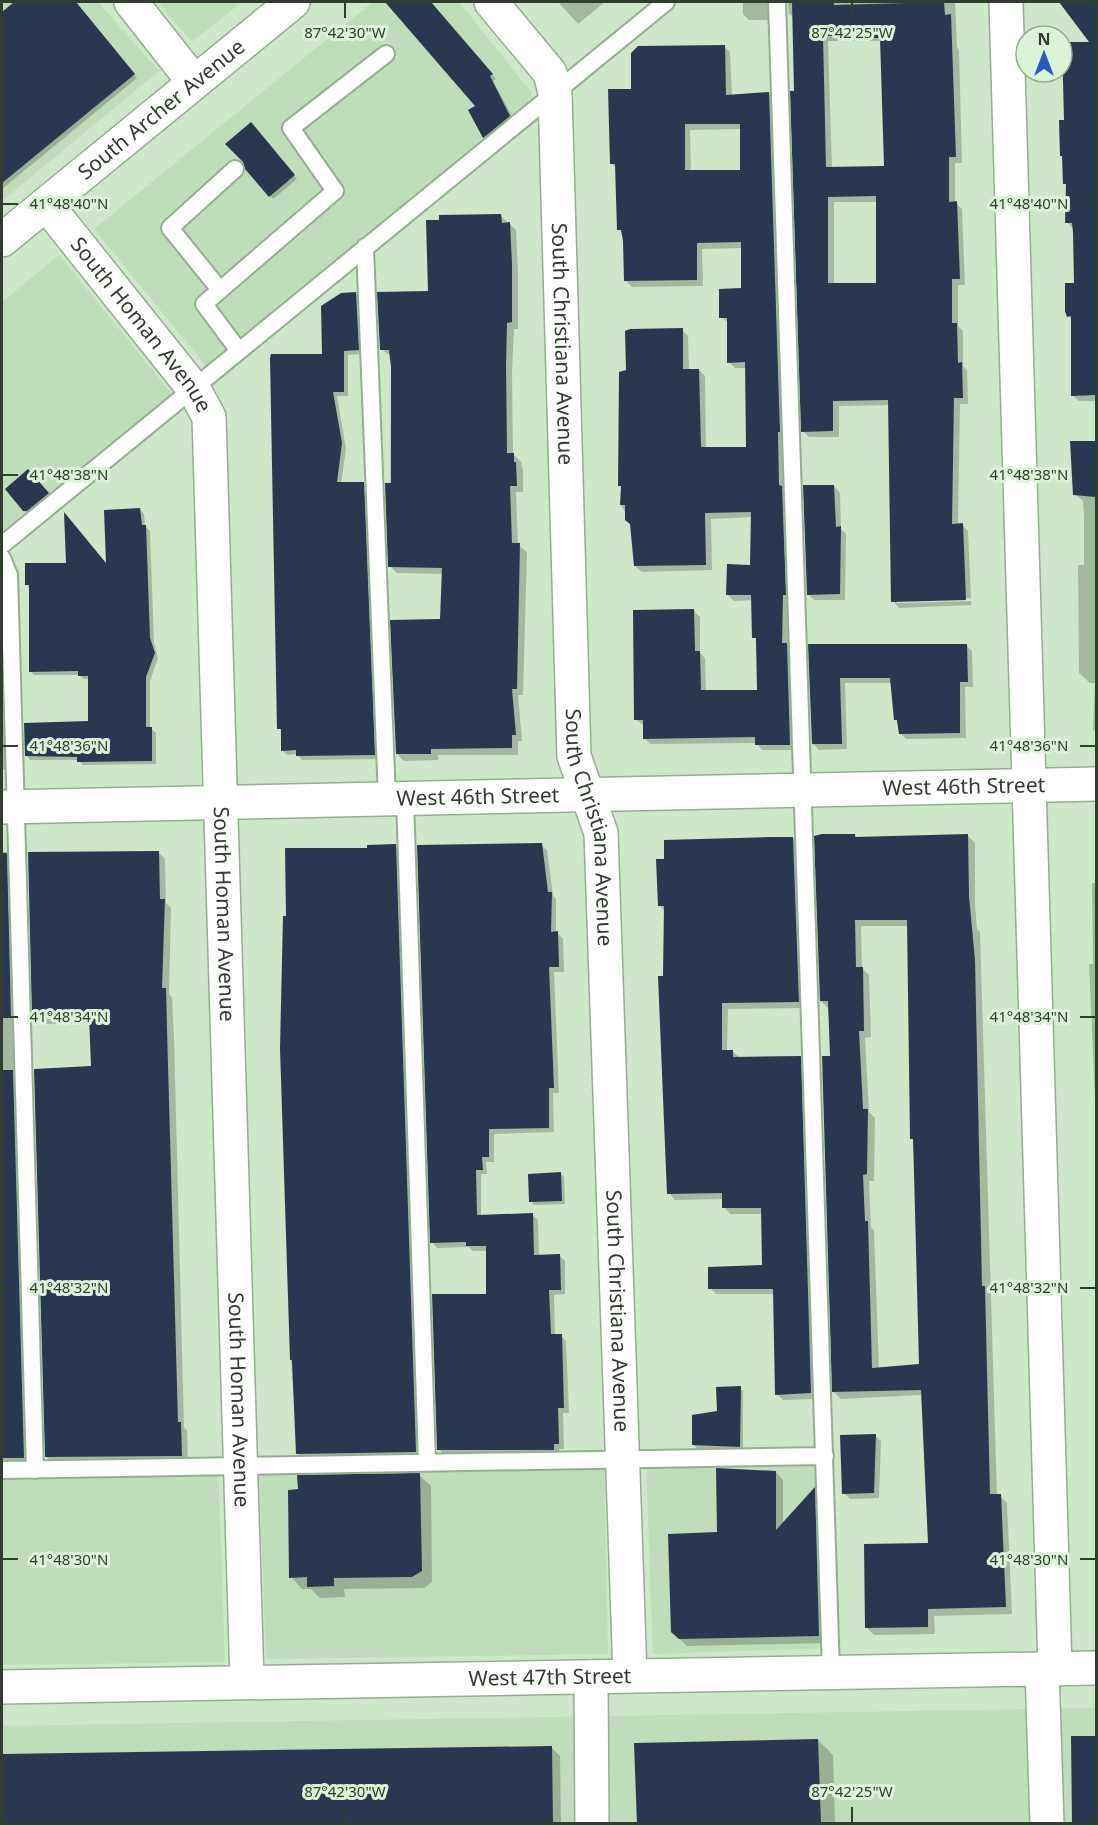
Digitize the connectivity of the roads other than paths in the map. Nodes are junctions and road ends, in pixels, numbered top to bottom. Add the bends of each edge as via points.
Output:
1 (131, 2) edge
2 (293, 2) edge
3 (491, 2) edge
4 (666, 2) edge
5 (777, 2) edge
6 (1006, 2) edge
7 (386, 54) dead end
8 (194, 82) junction
9 (555, 93) junction
10 (235, 169) dead end
11 (46, 204) junction
12 (2, 240) edge
13 (365, 247) junction
14 (220, 290) junction
15 (239, 351) junction
16 (193, 388) junction
17 (2, 545) edge
18 (2, 558) edge
19 (1096, 784) edge
20 (1031, 786) junction
21 (804, 790) junction
22 (587, 795) junction
23 (396, 799) junction
24 (221, 802) junction
25 (9, 807) edge
26 (825, 1455) junction
27 (623, 1459) junction
28 (427, 1462) junction
29 (240, 1466) junction
30 (2, 1470) edge
31 (35, 1470) junction
32 (1096, 1668) edge
33 (1049, 1669) junction
34 (831, 1672) junction
35 (630, 1676) junction
36 (591, 1677) junction
37 (247, 1682) junction
38 (2, 1687) edge
39 (592, 1824) edge
40 (1047, 1824) edge

1 - 8 street
2 - 8 street, South Archer Avenue
3 - 9 street, South Christiana Avenue via 550,73
4 - 9 lane
5 - 21 lane
6 - 20 street
7 - 14 lane via 291,128 335,191
8 - 11 street, South Archer Avenue
9 - 13 lane
9 - 22 street, South Christiana Avenue via 574,756
10 - 14 lane via 170,228
11 - 12 street, South Archer Avenue
11 - 16 street, South Homan Avenue
13 - 15 lane
13 - 23 lane
14 - 15 lane via 204,304
15 - 16 lane
16 - 17 lane
16 - 24 street, South Homan Avenue via 209,417
18 - 25 lane via 9,575
19 - 20 street, West 46th Street
20 - 21 street, West 46th Street
20 - 33 street
21 - 22 street, West 46th Street
21 - 26 lane
22 - 23 street, West 46th Street
22 - 27 street, South Christiana Avenue via 601,833
23 - 24 street, West 46th Street
23 - 28 lane
24 - 25 street, West 46th Street
24 - 29 street, South Homan Avenue
25 - 31 lane
26 - 27 lane
26 - 34 lane
27 - 28 lane
27 - 35 street, South Christiana Avenue
28 - 29 lane
29 - 31 lane
29 - 37 street, South Homan Avenue
30 - 31 lane
32 - 33 street, West 47th Street
33 - 34 street, West 47th Street
33 - 40 street
34 - 35 street, West 47th Street
35 - 36 street, West 47th Street
36 - 37 street, West 47th Street
36 - 39 street
37 - 38 street, West 47th Street

